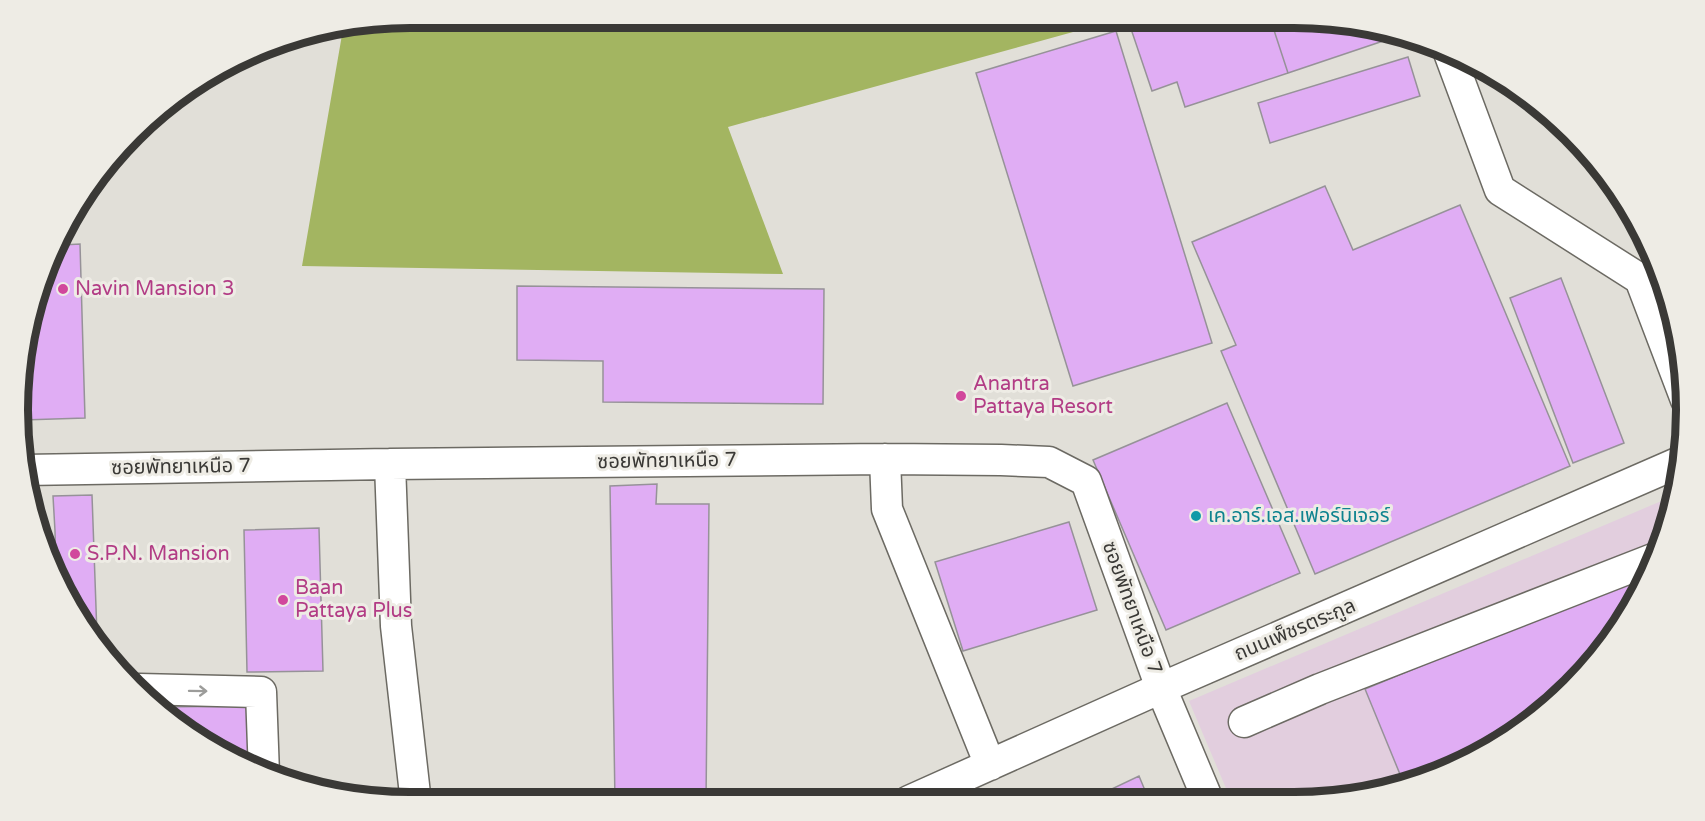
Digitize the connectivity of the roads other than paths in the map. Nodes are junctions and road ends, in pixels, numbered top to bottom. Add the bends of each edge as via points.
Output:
1 (1453, 63) edge
2 (1650, 275) edge
3 (1671, 347) edge
4 (885, 459) junction
5 (390, 464) junction
6 (1672, 466) edge
7 (35, 477) edge
8 (1645, 562) edge
9 (1161, 688) junction
10 (149, 689) edge
11 (1244, 722) dead end
12 (264, 763) edge
13 (990, 765) junction
14 (415, 792) edge
15 (929, 792) edge
16 (1205, 792) edge

1 - 2 street via 1500,190
2 - 3 street
4 - 5 street, ซอยพัทยาเหนือ 7
4 - 9 street, ซอยพัทยาเหนือ 7 via 1049,462 1086,482
4 - 13 street via 888,509
5 - 7 street, ซอยพัทยาเหนือ 7
5 - 14 street via 396,626
6 - 9 street, ถนนเพ็ชรตระกูล
8 - 11 street
9 - 13 street, ถนนเพ็ชรตระกูล
9 - 16 street, ซอยพัทยาเหนือ 7
10 -> 12 street via 261,692
13 - 15 street, ถนนเพ็ชรตระกูล

